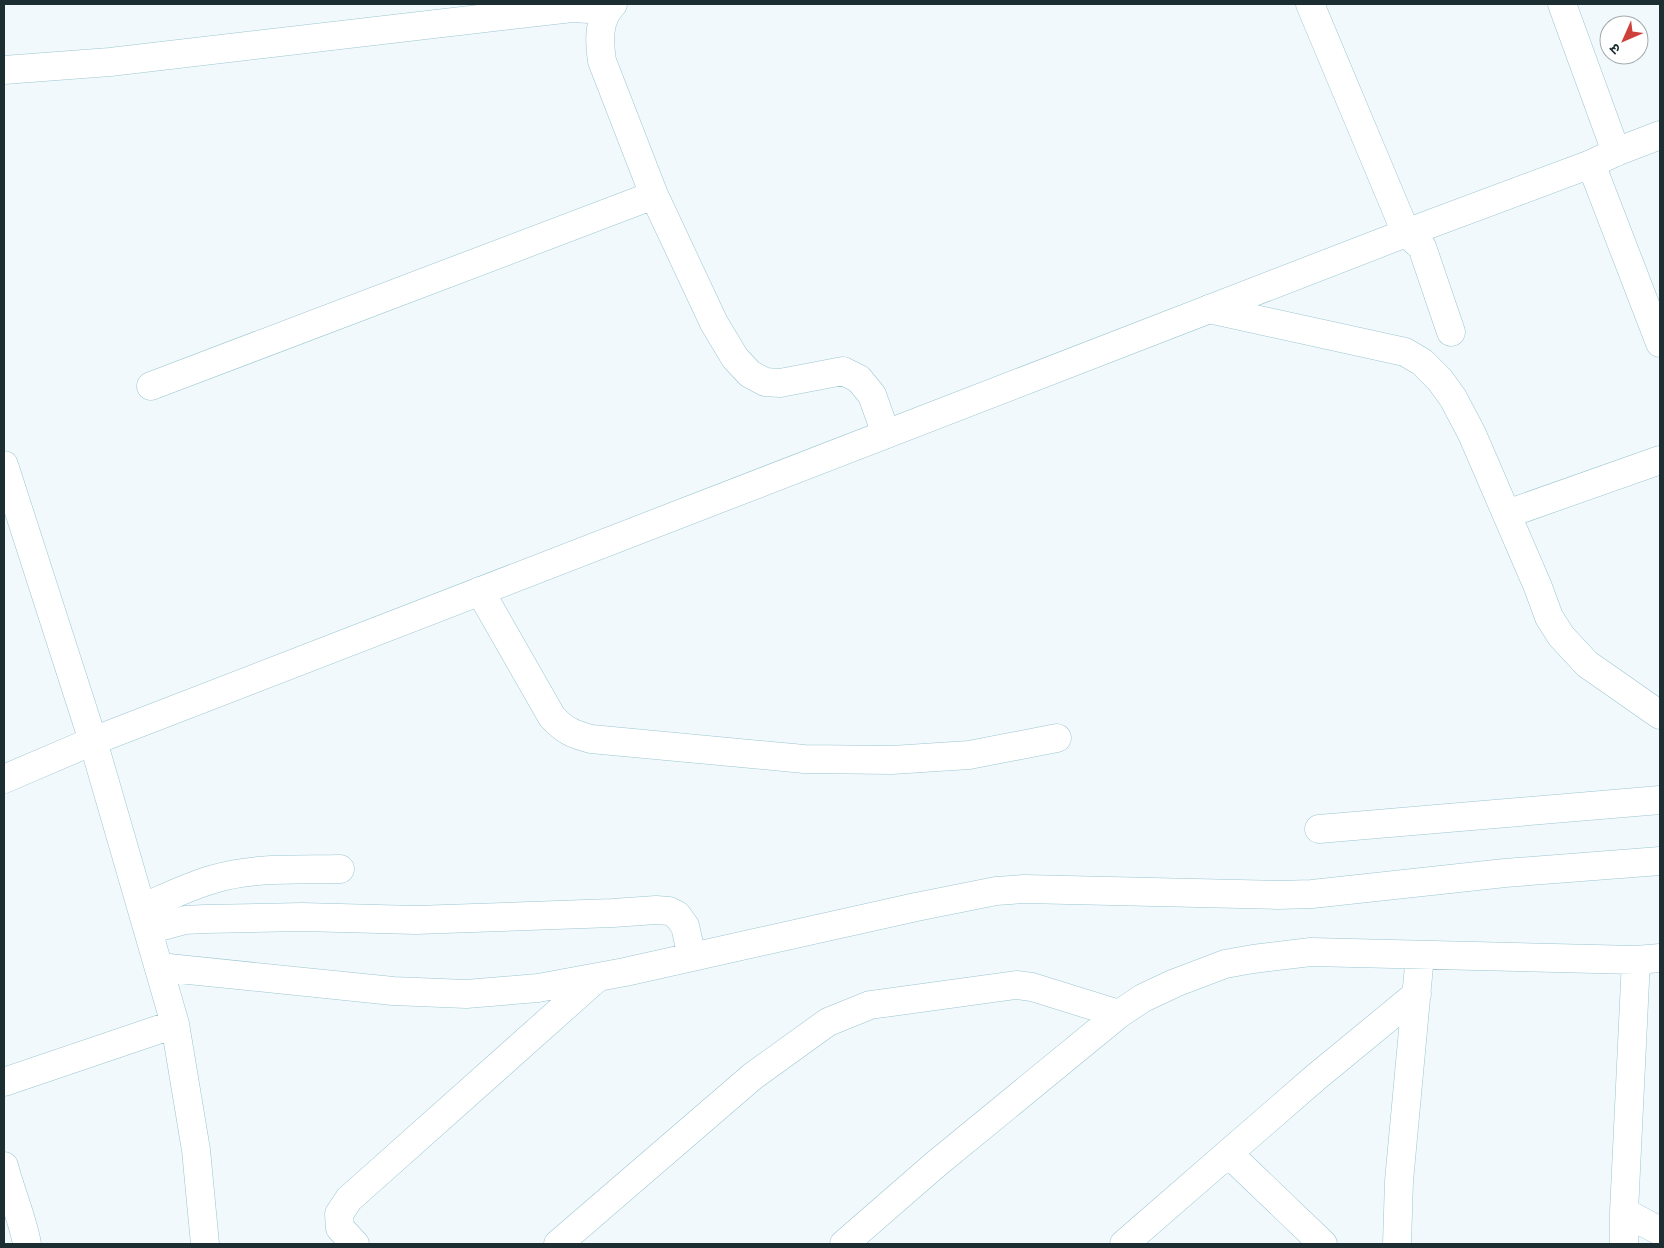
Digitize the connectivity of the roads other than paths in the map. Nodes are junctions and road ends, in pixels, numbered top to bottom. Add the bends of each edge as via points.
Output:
1 (1310, 4) edge
2 (1562, 4) edge
3 (610, 7) edge
4 (4, 70) edge
5 (1660, 135) edge
6 (1616, 152) junction
7 (1591, 164) junction
8 (654, 195) junction
9 (1406, 233) junction
10 (1209, 309) junction
11 (1451, 332) dead end
12 (1660, 343) edge
13 (150, 386) dead end
14 (886, 434) junction
15 (1660, 460) edge
16 (4, 465) edge
17 (1507, 514) junction
18 (480, 591) junction
19 (1660, 688) edge
20 (1632, 695) junction
21 (1660, 715) edge
22 (1057, 738) dead end
23 (93, 741) junction
24 (4, 779) edge
25 (1660, 800) edge
26 (1319, 829) dead end
27 (1660, 861) edge
28 (340, 869) dead end
29 (145, 919) junction
30 (1420, 955) junction
31 (692, 957) junction
32 (1648, 959) edge
33 (159, 967) junction
34 (598, 977) junction
35 (1417, 994) junction
36 (1119, 1014) junction
37 (175, 1024) junction
38 (4, 1082) edge
39 (1229, 1154) junction
40 (4, 1166) edge
41 (1624, 1212) junction
42 (1660, 1231) edge
43 (18, 1234) edge
44 (205, 1244) edge
45 (355, 1244) edge
46 (558, 1244) edge
47 (844, 1244) edge
48 (1124, 1244) edge
49 (1323, 1244) edge
50 (1397, 1244) edge
51 (1624, 1244) edge

1 - 9 street
2 - 6 street
3 - 4 street via 572,8 110,62
3 - 8 street via 598,38 602,61
5 - 6 street
6 - 7 street
7 - 9 street
7 - 12 street
8 - 13 street
8 - 14 street via 714,323 735,358 750,374 765,382 780,382 843,371 859,379 872,395
9 - 10 street
9 - 11 street via 1422,247
10 - 14 street
10 - 17 street via 1405,352 1422,362 1453,398
14 - 18 street
15 - 17 street
16 - 23 street
17 - 20 street via 1549,617 1561,636 1587,664
18 - 22 street via 552,717 563,728 583,737 804,759 863,760 969,755
18 - 23 street
19 - 20 street
20 - 21 street
23 - 24 street
23 - 29 street
25 - 26 street
27 - 31 street via 1278,896 996,891
28 - 29 street via 254,871 213,879
29 - 31 street via 302,917 416,920 656,910 677,915 685,926
29 - 33 street
30 - 32 street
30 - 35 street
30 - 36 street via 1312,952 1225,964 1143,998
31 - 34 street
32 - 41 street
33 - 34 street via 393,991 466,994 538,988
33 - 37 street
34 - 45 street via 349,1199 339,1214 340,1228
35 - 39 street
35 - 50 street via 1399,1181
36 - 46 street via 1016,985 862,1008 828,1022 752,1076
36 - 47 street
37 - 38 street
37 - 44 street via 196,1150
39 - 48 street
39 - 49 street
40 - 43 street
41 - 42 street
41 - 51 street

